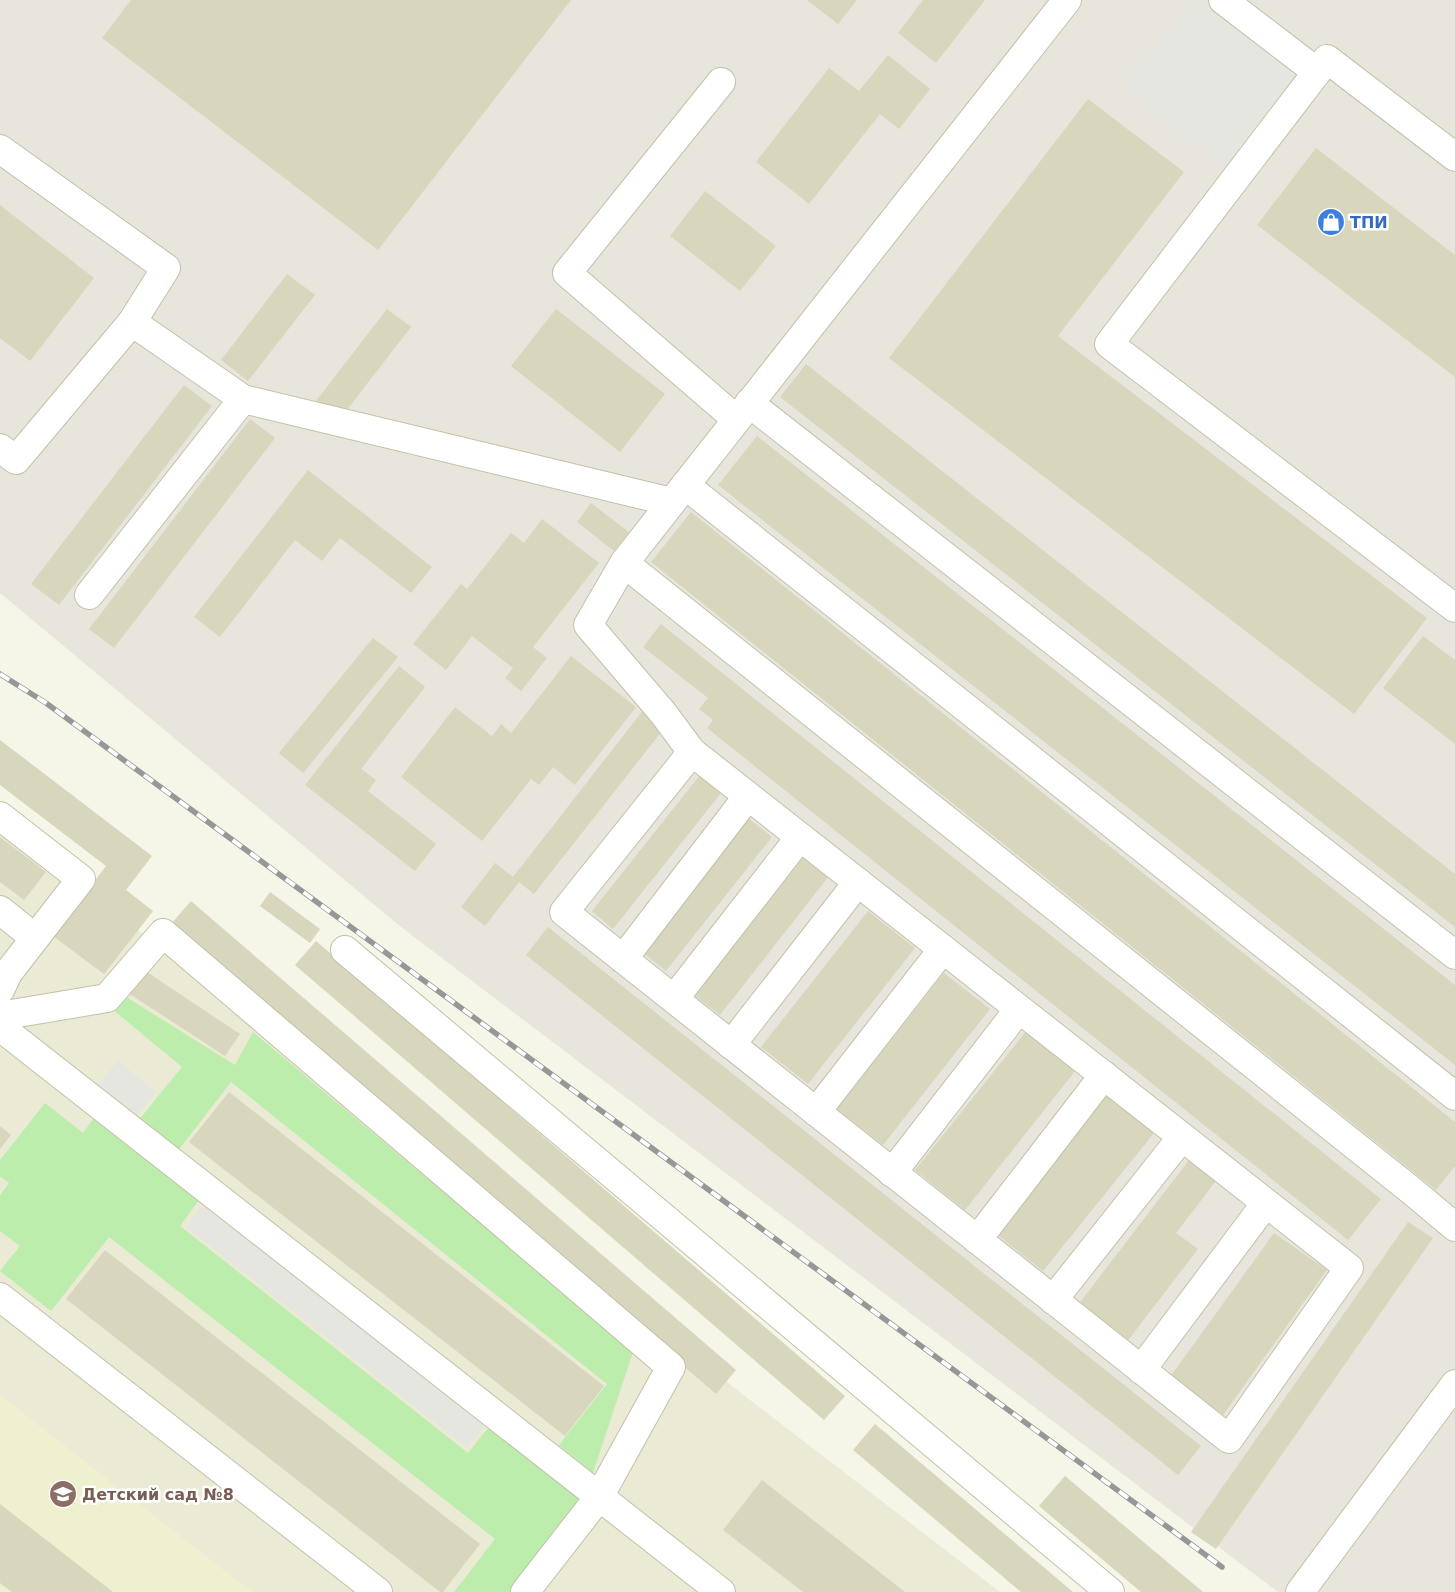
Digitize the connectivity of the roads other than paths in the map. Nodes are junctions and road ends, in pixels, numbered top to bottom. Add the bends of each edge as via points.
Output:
1 (1067, 0) edge
2 (1223, 0) edge
3 (1317, 72) junction
4 (721, 82) dead end
5 (0, 148) edge
6 (1455, 157) edge
7 (132, 322) junction
8 (243, 398) junction
9 (742, 411) junction
10 (0, 448) edge
11 (678, 493) junction
12 (624, 563) junction
13 (89, 595) dead end
14 (1455, 608) edge
15 (692, 752) junction
16 (748, 796) junction
17 (0, 816) edge
18 (800, 837) junction
19 (858, 882) junction
20 (0, 910) edge
21 (35, 938) junction
22 (943, 949) junction
23 (345, 950) dead end
24 (1455, 956) edge
25 (623, 959) junction
26 (0, 990) edge
27 (674, 999) junction
28 (1019, 1009) junction
29 (0, 1016) edge
30 (0, 1028) edge
31 (731, 1045) junction
32 (1104, 1075) junction
33 (1455, 1096) edge
34 (816, 1112) junction
35 (1182, 1137) junction
36 (892, 1173) junction
37 (1266, 1203) junction
38 (1455, 1227) edge
39 (977, 1240) junction
40 (0, 1297) edge
41 (1053, 1300) junction
42 (1141, 1370) junction
43 (1455, 1384) edge
44 (599, 1497) junction
45 (378, 1592) edge
46 (525, 1592) edge
47 (720, 1592) edge
48 (1110, 1592) edge
49 (1300, 1592) edge

1 - 9 street
2 - 3 street
3 - 6 street via 1327,59
3 - 14 street via 1109,344
4 - 9 street via 567,273
5 - 7 street via 166,268
7 - 8 street
7 - 10 street via 16,460
8 - 11 street
8 - 13 street
9 - 11 street
9 - 24 street
11 - 12 street
11 - 33 street
12 - 15 street via 588,625
12 - 38 street
15 - 16 street
15 - 25 street via 564,912
16 - 18 street
16 - 25 street
17 - 21 street via 81,879
18 - 19 street
18 - 27 street
19 - 22 street
19 - 31 street
20 - 21 street
21 - 26 street via 8,973
22 - 28 street
22 - 34 street
23 - 48 street
25 - 27 street
27 - 31 street
28 - 32 street
28 - 36 street
29 - 44 street via 107,998 164,933 671,1367
30 - 44 street
31 - 34 street
32 - 35 street
32 - 39 street
34 - 36 street
35 - 37 street
35 - 41 street
36 - 39 street
37 - 42 street
37 - 42 street via 1349,1268 1229,1439
39 - 41 street
40 - 45 street
41 - 42 street
43 - 49 street
44 - 46 street
44 - 47 street

